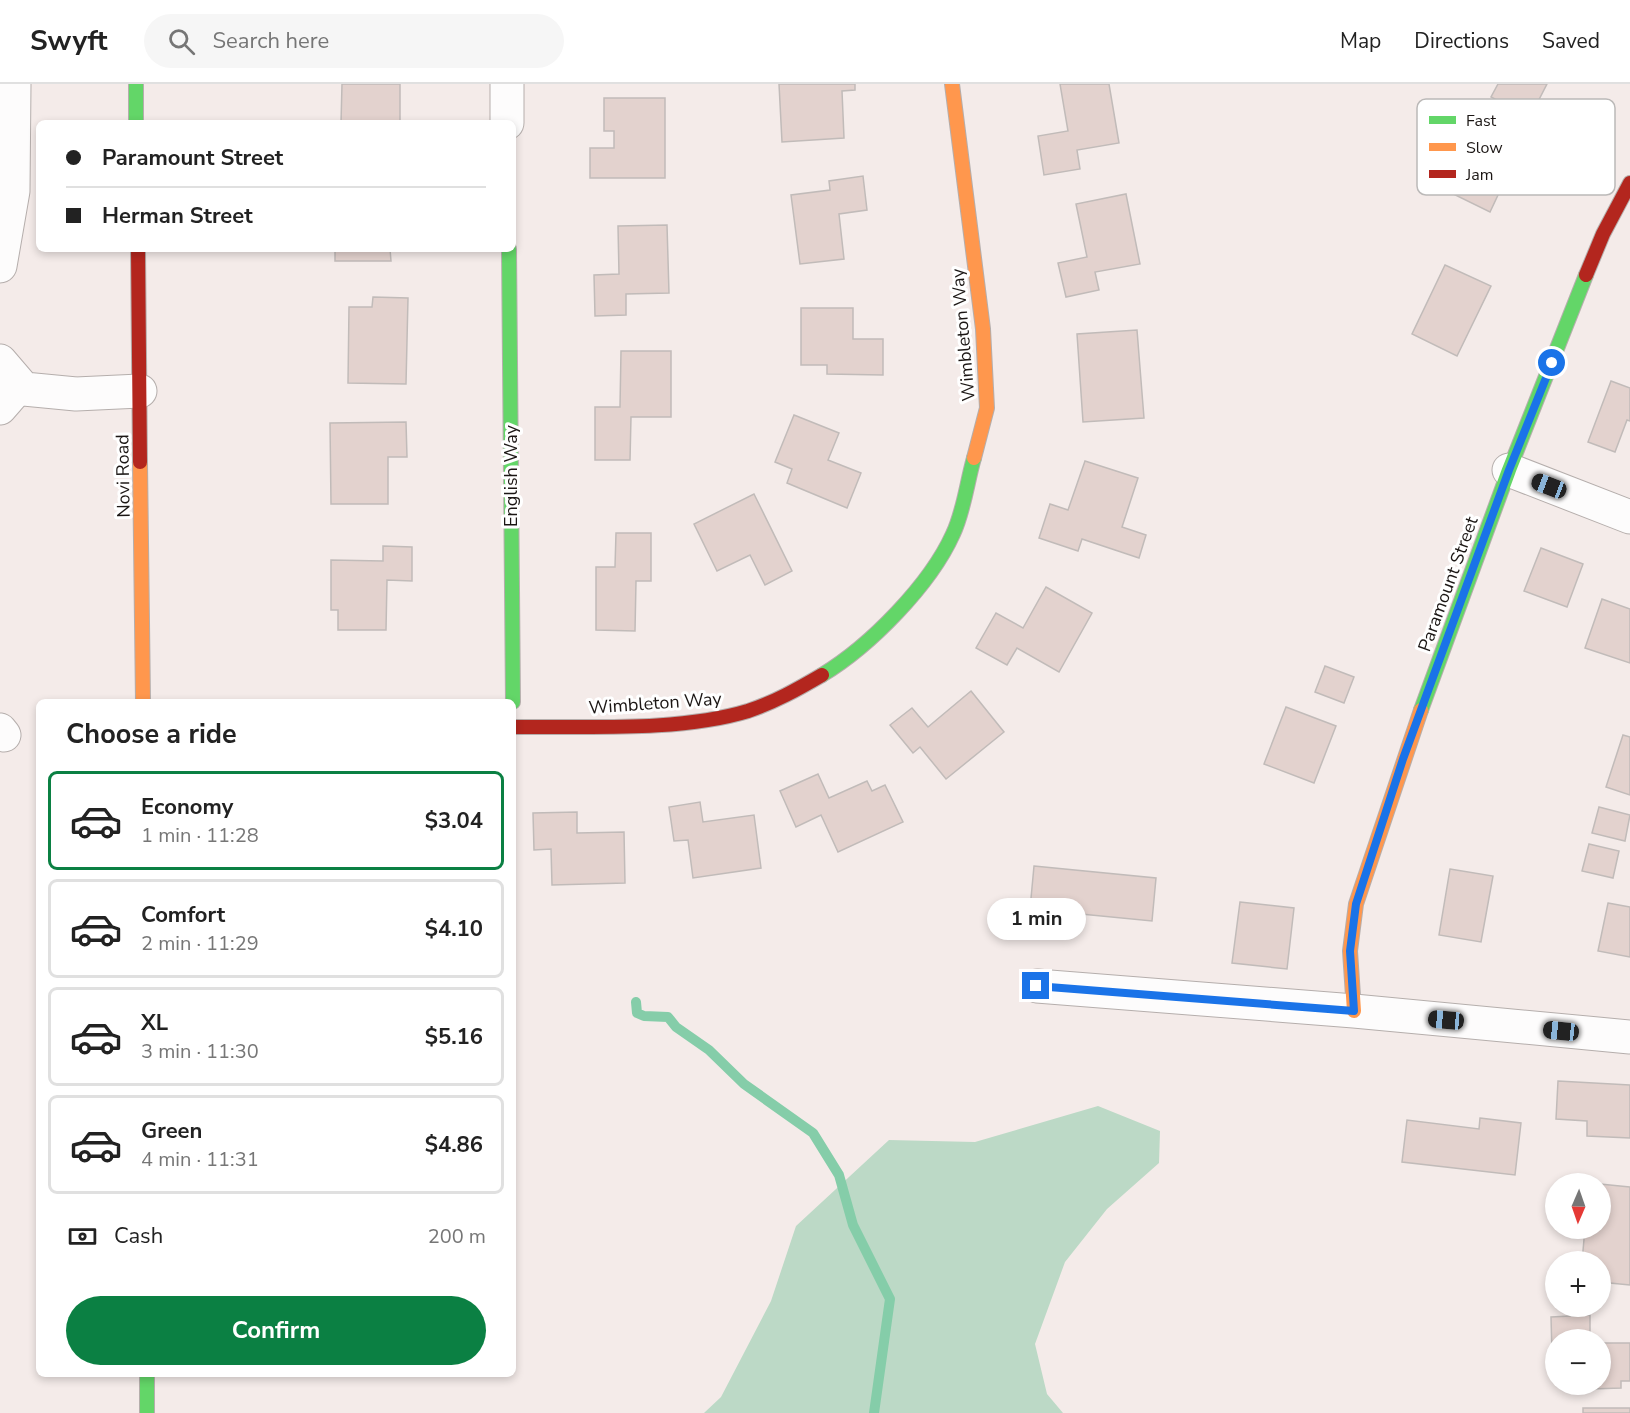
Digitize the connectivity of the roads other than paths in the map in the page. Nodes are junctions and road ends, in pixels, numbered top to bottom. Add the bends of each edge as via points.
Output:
1 (14, 84) edge
2 (136, 84) edge
3 (507, 84) edge
4 (952, 84) edge
5 (136, 120) edge
6 (507, 120) edge
7 (1630, 183) edge
8 (138, 252) edge
9 (509, 252) edge
10 (0, 266) edge
11 (7, 384) edge
12 (140, 391) junction
13 (1509, 470) junction
14 (1630, 517) edge
15 (143, 699) edge
16 (513, 699) edge
17 (516, 727) edge
18 (1036, 986) dead end
19 (1354, 1011) junction
20 (1630, 1037) edge
21 (147, 1377) edge
22 (147, 1413) edge

1 - 10 street via 13,191
2 - 5 street
3 - 6 street
4 - 17 street, Wimbleton Way via 983,329 987,408 954,533 921,586 849,659 784,697 747,711 710,720 638,726
7 - 13 street, Paramount Street via 1604,234
8 - 12 street, Novi Road
9 - 16 street, English Way
11 - 12 street via 41,392 76,394
12 - 15 street, Novi Road
13 - 14 street
13 - 19 street, Paramount Street via 1403,759 1356,904 1350,951
18 - 19 street
19 - 20 street
21 - 22 street

